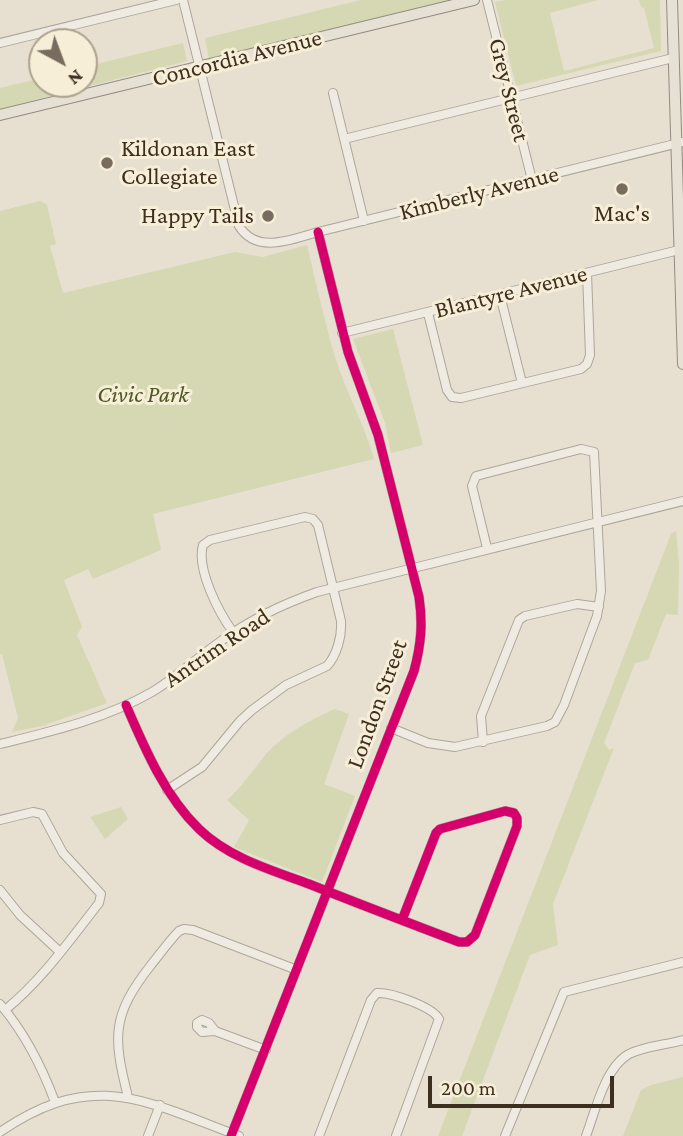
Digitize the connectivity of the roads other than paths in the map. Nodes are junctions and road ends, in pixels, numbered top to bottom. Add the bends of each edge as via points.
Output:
1 (176, 0) edge
2 (183, 0) edge
3 (474, 0) edge
4 (486, 0) edge
5 (673, 0) edge
6 (0, 43) edge
7 (674, 58) junction
8 (200, 66) junction
9 (333, 93) dead end
10 (512, 99) junction
11 (0, 116) edge
12 (344, 139) junction
13 (680, 143) edge
14 (532, 180) junction
15 (364, 221) junction
16 (318, 232) junction
17 (680, 250) junction
18 (587, 273) junction
19 (500, 295) junction
20 (428, 313) junction
21 (342, 333) junction
22 (683, 364) edge
23 (522, 383) junction
24 (683, 501) edge
25 (597, 521) junction
26 (487, 548) junction
27 (409, 567) junction
28 (333, 587) junction
29 (599, 607) junction
30 (233, 632) junction
31 (127, 705) junction
32 (391, 728) junction
33 (483, 741) junction
34 (0, 744) edge
35 (167, 790) junction
36 (0, 820) edge
37 (0, 890) edge
38 (328, 892) junction
39 (402, 920) junction
40 (60, 952) junction
41 (683, 962) edge
42 (297, 970) junction
43 (3, 1007) edge
44 (215, 1031) dead end
45 (683, 1040) edge
46 (266, 1050) junction
47 (128, 1097) junction
48 (55, 1102) junction
49 (160, 1105) junction
50 (0, 1132) edge
51 (234, 1135) edge
52 (148, 1136) edge
53 (319, 1136) edge
54 (396, 1136) edge
55 (505, 1136) edge
56 (586, 1136) edge

1 - 6 street
2 - 8 street
3 - 8 main road, Concordia Avenue
4 - 10 street, Grey Street
5 - 7 main road
7 - 10 street
7 - 13 main road
8 - 11 main road, Concordia Avenue
8 - 16 street, Kimberly Avenue via 239,226 259,242 275,243
9 - 12 street
10 - 12 street
10 - 14 street, Grey Street
12 - 15 street
13 - 14 street, Kimberly Avenue
13 - 17 main road
14 - 15 street, Kimberly Avenue
15 - 16 street, Kimberly Avenue
16 - 21 street, London Street
17 - 18 street, Blantyre Avenue
17 - 22 main road
18 - 19 street, Blantyre Avenue
18 - 23 street via 587,364
19 - 20 street, Blantyre Avenue
19 - 23 street
20 - 21 street, Blantyre Avenue
20 - 23 street via 452,397
21 - 27 street, London Street via 378,435
24 - 25 street, Antrim Road
25 - 26 street, Antrim Road
25 - 26 street via 594,452 581,449 476,476 472,486
25 - 29 street
26 - 27 street, Antrim Road
27 - 28 street, Antrim Road
27 - 32 street, London Street via 421,611 421,644
28 - 30 street, Antrim Road via 283,605
28 - 30 street via 318,525 309,517 206,542 201,555 213,599
28 - 35 street via 341,628 329,664 268,697 240,721 202,767
29 - 33 street via 555,722
29 - 33 street via 577,604 519,620 481,716
30 - 31 street, Antrim Road via 177,676
31 - 34 street, Antrim Road via 84,722
31 - 35 street
32 - 33 street via 442,747
32 - 38 street, London Street
35 - 38 street via 198,828 226,849
36 - 40 street via 42,814 63,853 100,891 99,903
37 - 40 street
38 - 39 street
38 - 42 street, London Street
39 - 39 street via 440,829 505,811 514,813 517,826 471,941 459,942
40 - 43 street via 32,986
41 - 55 street via 564,992
42 - 46 street, London Street
42 - 47 street via 193,929 179,931 132,990 121,1014 117,1052
43 - 48 street via 27,1042
44 - 46 street
45 - 56 street via 635,1052 620,1061 609,1076
46 - 51 street, London Street
47 - 48 street
47 - 49 street
48 - 50 street
49 - 51 street
49 - 52 street
53 - 54 street via 371,1000 377,993 385,993 431,1010 439,1019

